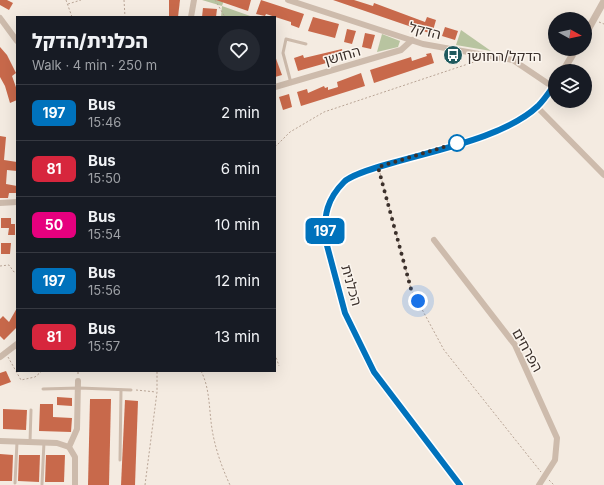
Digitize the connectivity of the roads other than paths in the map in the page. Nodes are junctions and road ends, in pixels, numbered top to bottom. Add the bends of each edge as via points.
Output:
1 (194, 0) edge
2 (288, 0) edge
3 (604, 1) edge
4 (191, 16) edge
5 (0, 18) edge
6 (592, 22) edge
7 (16, 40) edge
8 (412, 40) junction
9 (306, 44) dead end
10 (548, 82) edge
11 (291, 83) junction
12 (276, 87) edge
13 (548, 93) edge
14 (537, 107) junction
15 (604, 176) edge
16 (16, 202) edge
17 (0, 203) edge
18 (434, 240) dead end
19 (16, 345) edge
20 (3, 355) edge
21 (78, 381) dead end
22 (79, 388) junction
23 (43, 390) dead end
24 (121, 390) junction
25 (131, 390) road end
26 (32, 410) dead end
27 (0, 441) edge
28 (18, 442) junction
29 (30, 442) junction
30 (44, 442) junction
31 (69, 447) junction
32 (120, 460) dead end
33 (15, 483) dead end
34 (42, 484) edge
35 (75, 485) edge
36 (460, 485) edge
37 (539, 485) edge

1 - 4 street
2 - 8 street, הדקל
3 - 6 street
5 - 7 street
8 - 10 street, הדקל via 513,60
8 - 11 street, החושן via 401,50
9 - 11 lane via 286,39 282,53
11 - 12 street, החושן
13 - 14 street, הכלנית
14 - 15 street
14 - 36 street, הכלנית via 492,133 378,167 345,181 329,202 325,238 345,313 374,372
16 - 17 street
18 - 37 street, הפרחים via 515,345 557,438 555,460
19 - 20 street
21 - 22 street
22 - 23 lane
22 - 24 lane
22 - 31 street via 77,429
24 - 25 lane
24 - 32 lane
26 - 29 lane
27 - 28 street
28 - 29 street
28 - 33 lane
29 - 30 street
30 - 31 street
30 - 34 lane
31 - 35 street via 75,457

